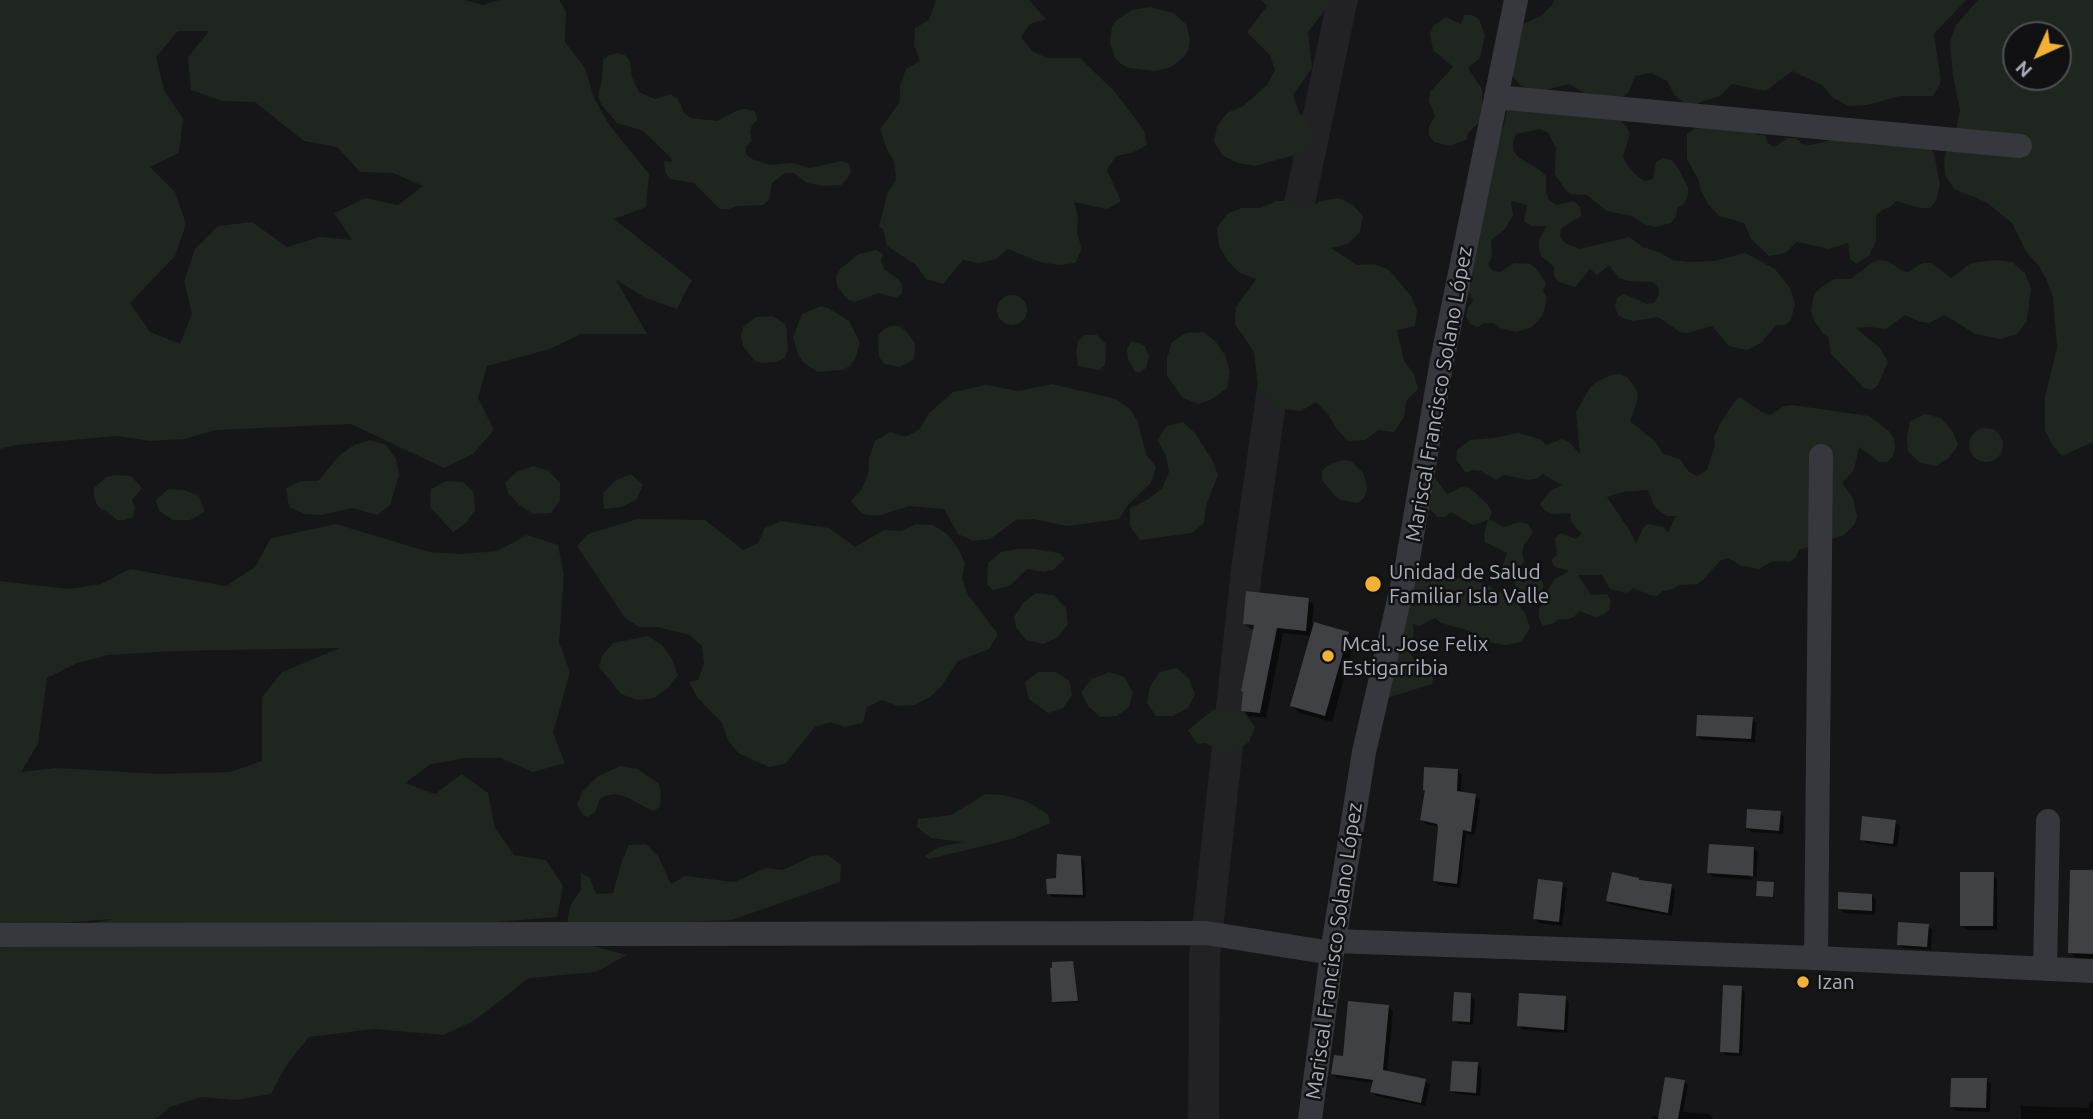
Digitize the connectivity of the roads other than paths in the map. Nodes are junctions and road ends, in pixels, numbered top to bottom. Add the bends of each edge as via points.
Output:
1 (1516, 0) edge
2 (1496, 97) junction
3 (2020, 146) dead end
4 (1821, 456) dead end
5 (2048, 821) dead end
6 (0, 935) edge
7 (1333, 947) junction
8 (1816, 958) junction
9 (2045, 969) junction
10 (2093, 971) edge
11 (1310, 1119) edge

1 - 2 street, Mariscal Francisco Solano López
2 - 3 street
2 - 7 street, Mariscal Francisco Solano López via 1441,366 1407,565 1364,752
4 - 8 street
5 - 9 street
6 - 7 street via 1206,933
7 - 8 street
7 - 11 street, Mariscal Francisco Solano López
8 - 9 street
9 - 10 street

